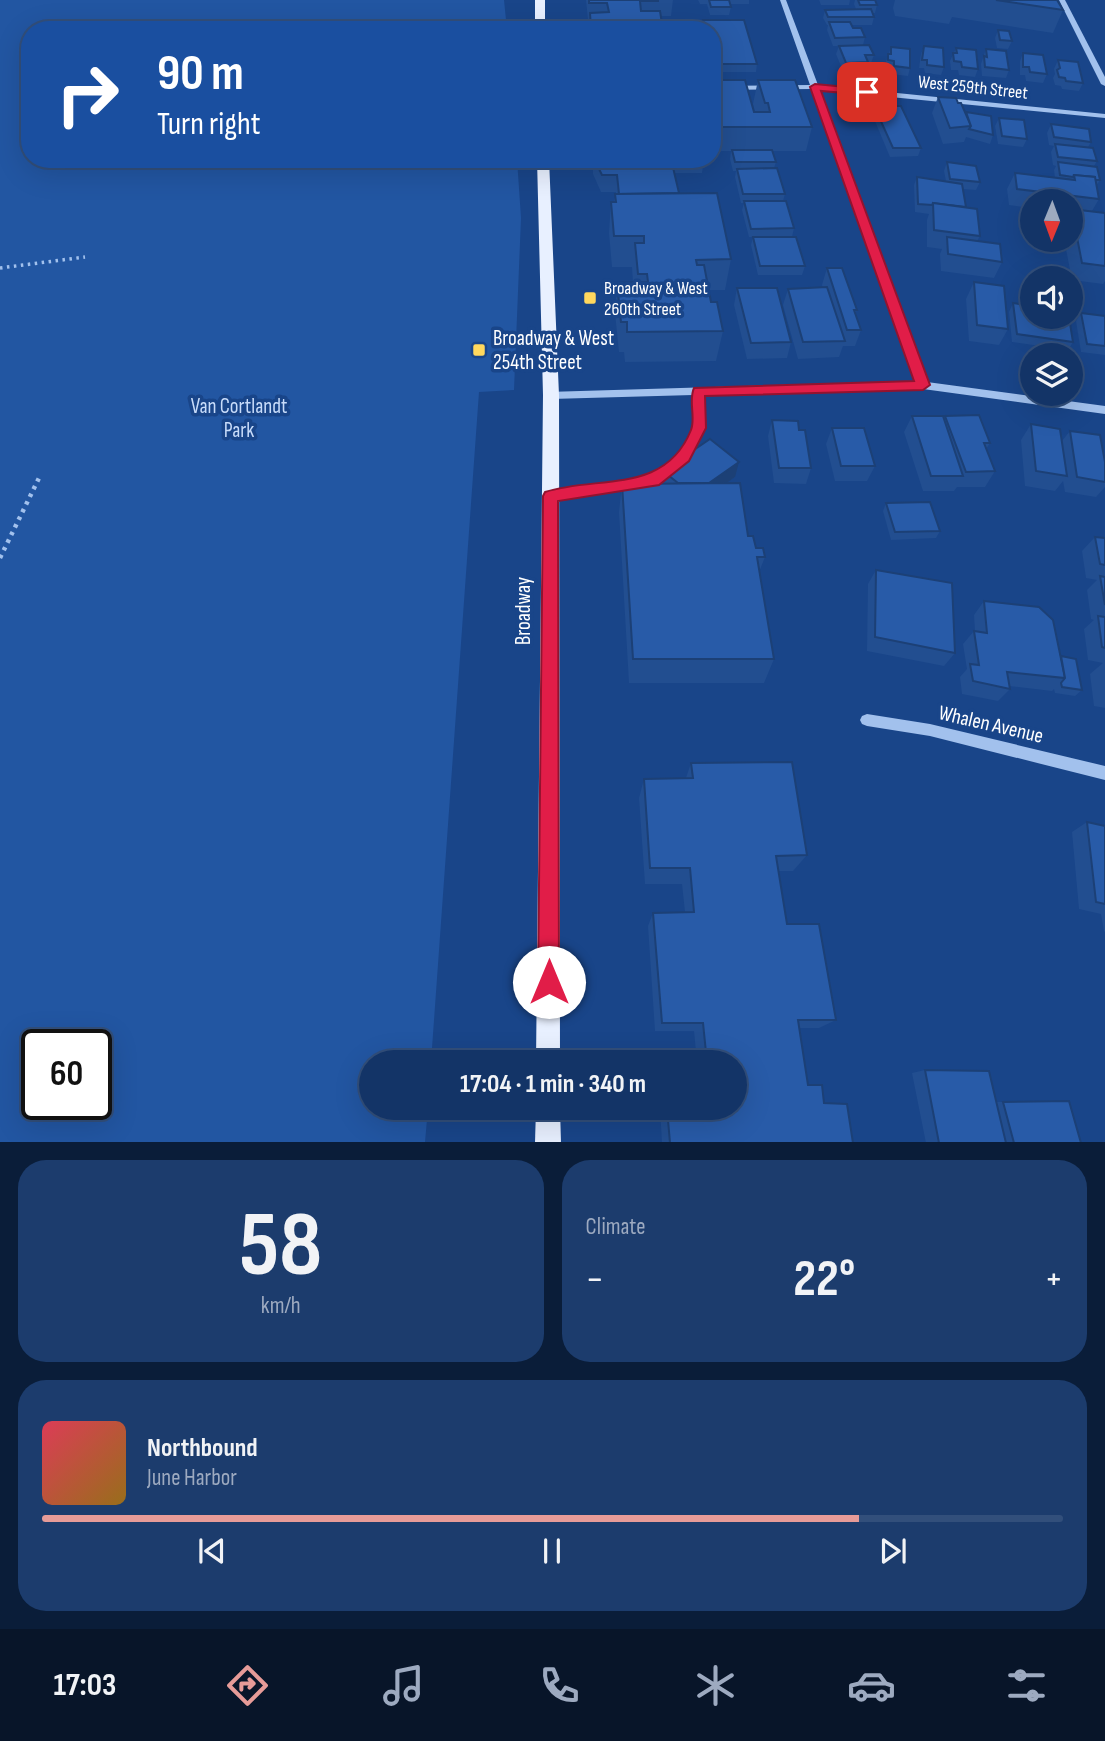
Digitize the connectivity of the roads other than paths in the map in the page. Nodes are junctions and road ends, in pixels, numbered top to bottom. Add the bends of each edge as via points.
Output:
1 (540, 0) edge
2 (783, 0) edge
3 (1062, 0) edge
4 (540, 21) edge
5 (1095, 60) junction
6 (1105, 60) edge
7 (1105, 84) edge
8 (815, 87) junction
9 (721, 88) edge
10 (1105, 116) edge
11 (543, 168) edge
12 (923, 385) junction
13 (698, 391) junction
14 (551, 395) junction
15 (1105, 410) edge
16 (550, 496) junction
17 (867, 720) dead end
18 (1105, 773) edge
19 (548, 1050) edge
20 (548, 1120) edge
21 (548, 1142) edge

1 - 4 main road
2 - 8 street
3 - 5 street
5 - 6 street
5 - 7 street
8 - 9 street, West 259th Street
8 - 10 street, West 259th Street
8 - 12 street
11 - 14 main road, Broadway
12 - 13 street
12 - 15 street
13 - 14 street
13 - 16 street via 699,428 684,457 654,481
14 - 16 main road, Broadway
16 - 19 main road, Broadway
17 - 18 street, Whalen Avenue via 930,730
20 - 21 main road

